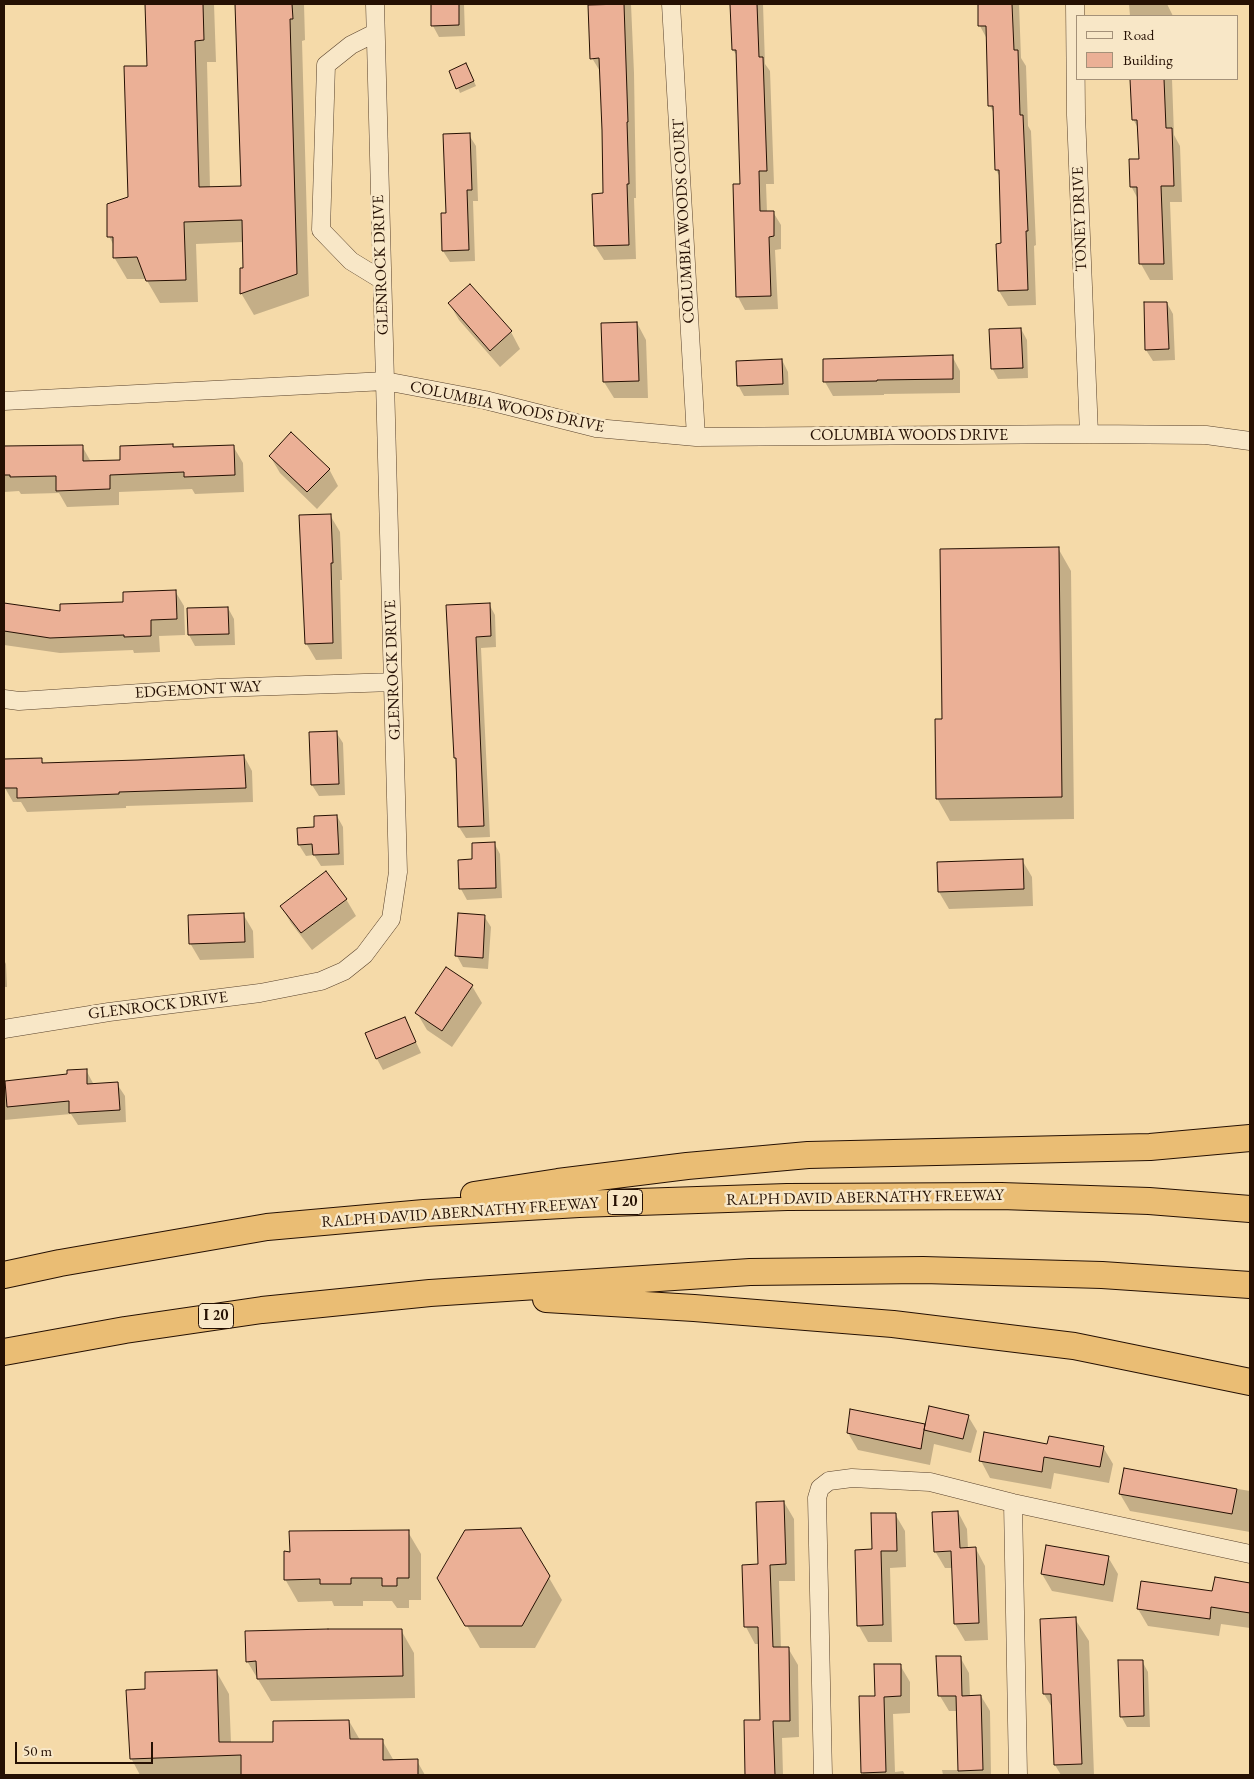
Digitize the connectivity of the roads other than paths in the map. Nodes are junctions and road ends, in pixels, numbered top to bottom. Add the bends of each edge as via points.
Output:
1 (374, 4) edge
2 (671, 4) edge
3 (1075, 4) edge
4 (375, 33) junction
5 (382, 280) junction
6 (385, 381) junction
7 (4, 401) edge
8 (1089, 434) junction
9 (696, 437) junction
10 (1250, 441) edge
11 (393, 682) junction
12 (4, 699) edge
13 (4, 1029) edge
14 (1250, 1138) edge
15 (1250, 1209) edge
16 (267, 1227) junction
17 (4, 1275) edge
18 (1250, 1285) edge
19 (430, 1293) junction
20 (4, 1352) edge
21 (1250, 1382) edge
22 (1013, 1503) junction
23 (1250, 1554) edge
24 (823, 1775) edge
25 (1018, 1775) edge

1 - 4 street, GLENROCK DRIVE
2 - 9 street, COLUMBIA WOODS COURT
3 - 8 street, TONEY DRIVE via 1076,115
4 - 5 street, GLENROCK DRIVE
4 - 5 street via 351,45 326,65 321,230 351,261
5 - 6 street, GLENROCK DRIVE
6 - 7 street, COLUMBIA WOODS DRIVE
6 - 9 street, COLUMBIA WOODS DRIVE via 485,400 596,428
6 - 11 street, GLENROCK DRIVE
8 - 9 street, COLUMBIA WOODS DRIVE
8 - 10 street, COLUMBIA WOODS DRIVE via 1206,436
11 - 12 street, EDGEMONT WAY via 218,688 19,701
11 - 13 street, GLENROCK DRIVE via 398,872 391,919 364,955 344,971 321,982
14 - 16 highway via 1150,1148 808,1156 696,1165 558,1182
15 - 16 highway, RALPH DAVID ABERNATHY FREEWAY / I 20 via 1149,1201 1011,1196 787,1197 579,1204
16 - 17 highway, RALPH DAVID ABERNATHY FREEWAY / I 20
18 - 19 highway, I 20 via 1102,1275 923,1270 750,1272
19 - 20 highway, I 20 via 262,1310
19 - 21 highway via 647,1305 893,1324 1074,1346
22 - 23 street
22 - 24 street via 930,1482 852,1478 829,1481 820,1488 817,1498
22 - 25 street

